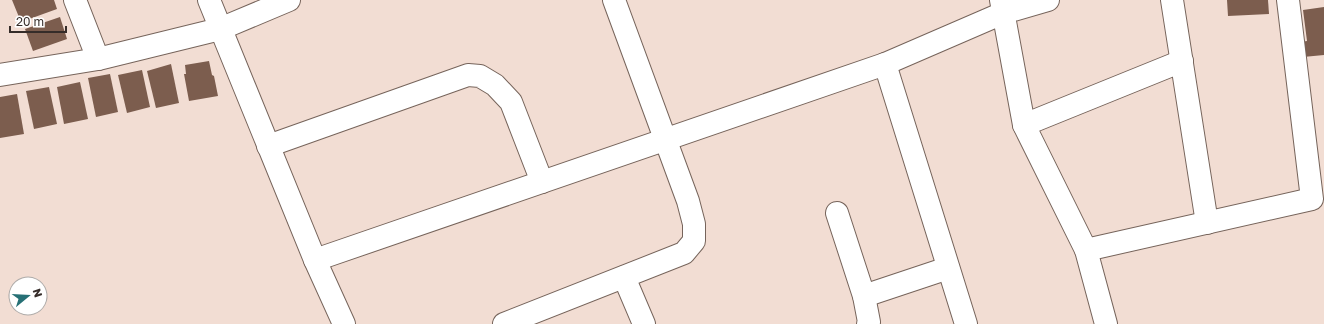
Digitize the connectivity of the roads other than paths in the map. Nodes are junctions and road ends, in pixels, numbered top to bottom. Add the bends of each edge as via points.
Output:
1 (76, 0) edge
2 (209, 0) edge
3 (289, 0) edge
4 (614, 0) edge
5 (1048, 0) edge
6 (1172, 0) edge
7 (1288, 0) edge
8 (1002, 6) edge
9 (220, 29) junction
10 (98, 59) junction
11 (1182, 61) junction
12 (885, 64) junction
13 (0, 75) edge
14 (1024, 125) junction
15 (666, 140) junction
16 (268, 146) junction
17 (542, 182) junction
18 (837, 213) dead end
19 (1207, 223) junction
20 (1086, 250) junction
21 (315, 260) junction
22 (948, 268) junction
23 (624, 277) junction
24 (864, 296) junction
25 (529, 319) edge
26 (344, 324) edge
27 (504, 324) edge
28 (644, 324) edge
29 (868, 324) edge
30 (966, 324) edge
31 (1106, 324) edge

1 - 10 street
2 - 9 street
3 - 9 street
4 - 15 street
5 - 8 street
6 - 11 street
7 - 19 street via 1312,199
8 - 12 street
8 - 14 street
9 - 10 street
9 - 16 street
10 - 13 street
11 - 14 street
11 - 19 street
12 - 15 street
12 - 22 street
14 - 20 street
15 - 17 street
15 - 23 street via 688,201 694,224 694,241 684,253
16 - 17 street via 468,75 480,76 495,85 511,102
16 - 21 street
17 - 21 street
18 - 24 street
19 - 20 street
20 - 31 street
21 - 26 street
22 - 24 street
22 - 30 street
23 - 25 street
23 - 28 street
24 - 29 street
25 - 27 street

